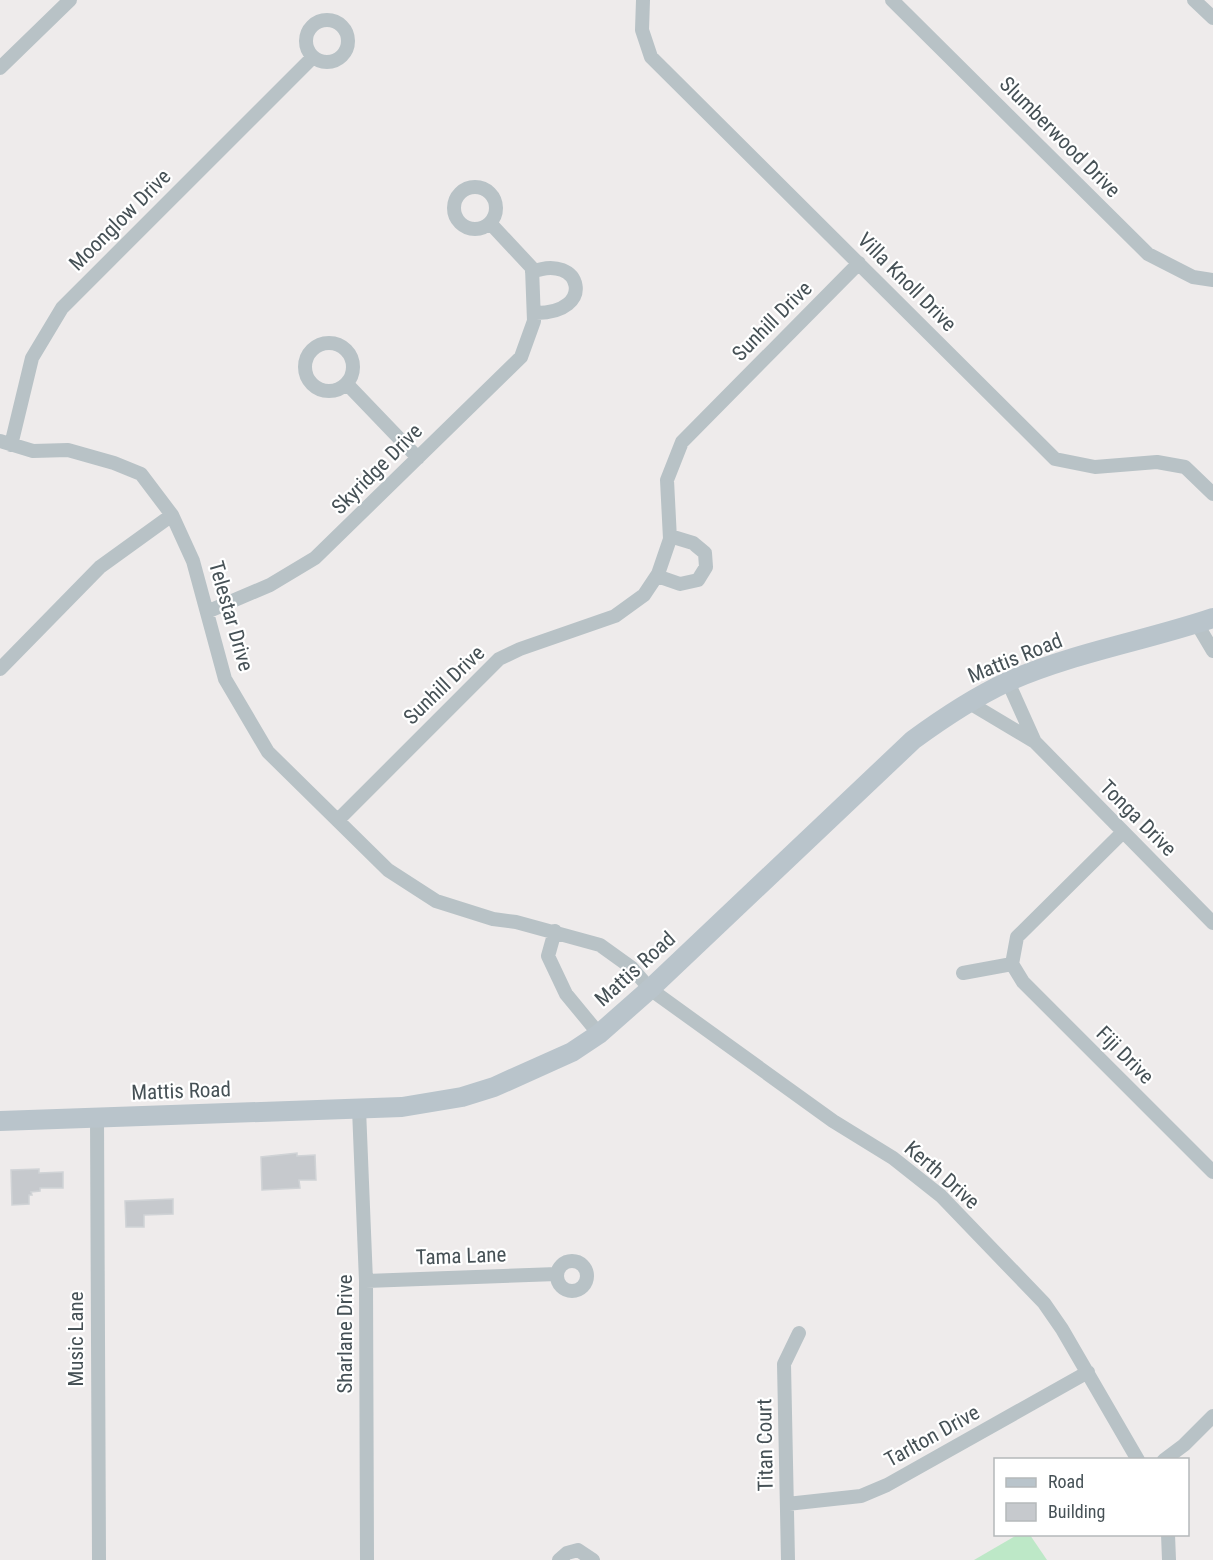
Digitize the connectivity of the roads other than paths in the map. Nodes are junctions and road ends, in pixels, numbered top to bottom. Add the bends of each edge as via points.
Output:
1 (70, 0) edge
2 (643, 0) edge
3 (892, 0) edge
4 (1194, 0) edge
5 (1213, 18) edge
6 (313, 57) dead end
7 (0, 68) edge
8 (490, 223) dead end
9 (859, 263) junction
10 (532, 272) junction
11 (1213, 280) edge
12 (535, 313) junction
13 (347, 384) dead end
14 (5, 443) edge
15 (418, 458) junction
16 (1213, 494) edge
17 (171, 515) junction
18 (670, 536) junction
19 (657, 576) junction
20 (208, 610) junction
21 (1205, 621) edge
22 (1213, 651) edge
23 (0, 669) edge
24 (1008, 682) junction
25 (968, 702) junction
26 (1035, 742) junction
27 (339, 819) junction
28 (1122, 832) junction
29 (1213, 923) edge
30 (555, 931) junction
31 (1012, 964) junction
32 (963, 973) dead end
33 (650, 989) junction
34 (599, 1034) junction
35 (359, 1109) junction
36 (97, 1118) junction
37 (0, 1121) edge
38 (1213, 1172) edge
39 (557, 1274) dead end
40 (366, 1281) junction
41 (800, 1334) dead end
42 (1088, 1372) junction
43 (1213, 1416) edge
44 (1137, 1458) edge
45 (1167, 1458) edge
46 (787, 1504) junction
47 (1168, 1536) edge
48 (99, 1560) edge
49 (367, 1560) edge
50 (559, 1560) edge
51 (593, 1560) edge
52 (788, 1560) edge
53 (1169, 1560) edge

1 - 7 street
2 - 9 street, Villa Knoll Drive via 642,30 651,57
3 - 11 street, Slumberwood Drive via 1148,254 1193,277
4 - 5 street
6 - 14 street, Moonglow Drive via 62,308 32,358
8 - 10 street
9 - 16 street, Villa Knoll Drive via 1055,459 1095,467 1156,462 1185,467
9 - 18 street, Sunhill Drive via 682,442 668,480
10 - 12 street, Skyridge Drive
10 - 12 street via 564,269 576,283 578,293 570,305 552,313
12 - 15 street, Skyridge Drive via 521,357
13 - 15 street
14 - 17 street, Telestar Drive via 33,451 68,450 114,462 141,474
15 - 20 street, Skyridge Drive via 315,558 270,585
17 - 20 street, Telestar Drive via 193,561
17 - 23 street via 100,567
18 - 19 street, Sunhill Drive
18 - 19 street via 693,543 705,553 706,567 698,580 680,584
19 - 27 street, Sunhill Drive via 644,596 615,616 520,648 499,659
20 - 27 street, Telestar Drive via 225,679 268,752
21 - 22 street
21 - 24 main road, Mattis Road
24 - 25 main road, Mattis Road
24 - 26 street, Tonga Drive
25 - 26 street, Tonga Drive
25 - 33 main road, Mattis Road via 914,740
26 - 28 street, Tonga Drive
27 - 30 street, Telestar Drive via 388,870 436,901 493,919
28 - 29 street, Tonga Drive
28 - 31 street via 1017,938
30 - 33 street, Telestar Drive via 600,945 632,968
30 - 34 street via 548,956 566,994
31 - 32 street
31 - 38 street, Fiji Drive via 1023,982
33 - 34 main road, Mattis Road
33 - 42 street, Kerth Drive via 833,1121 893,1158 941,1196 1044,1303
34 - 35 main road, Mattis Road via 544,1066 462,1097
35 - 36 main road, Mattis Road
35 - 40 street, Sharlane Drive
36 - 37 main road, Mattis Road
36 - 48 street, Music Lane
39 - 40 street, Tama Lane
40 - 49 street, Sharlane Drive
41 - 46 street, Titan Court via 784,1364
42 - 44 street, Kerth Drive
42 - 46 street, Tarlton Drive via 887,1485 861,1496
43 - 45 street
46 - 52 street, Titan Court
47 - 53 street
50 - 51 street via 578,1550

